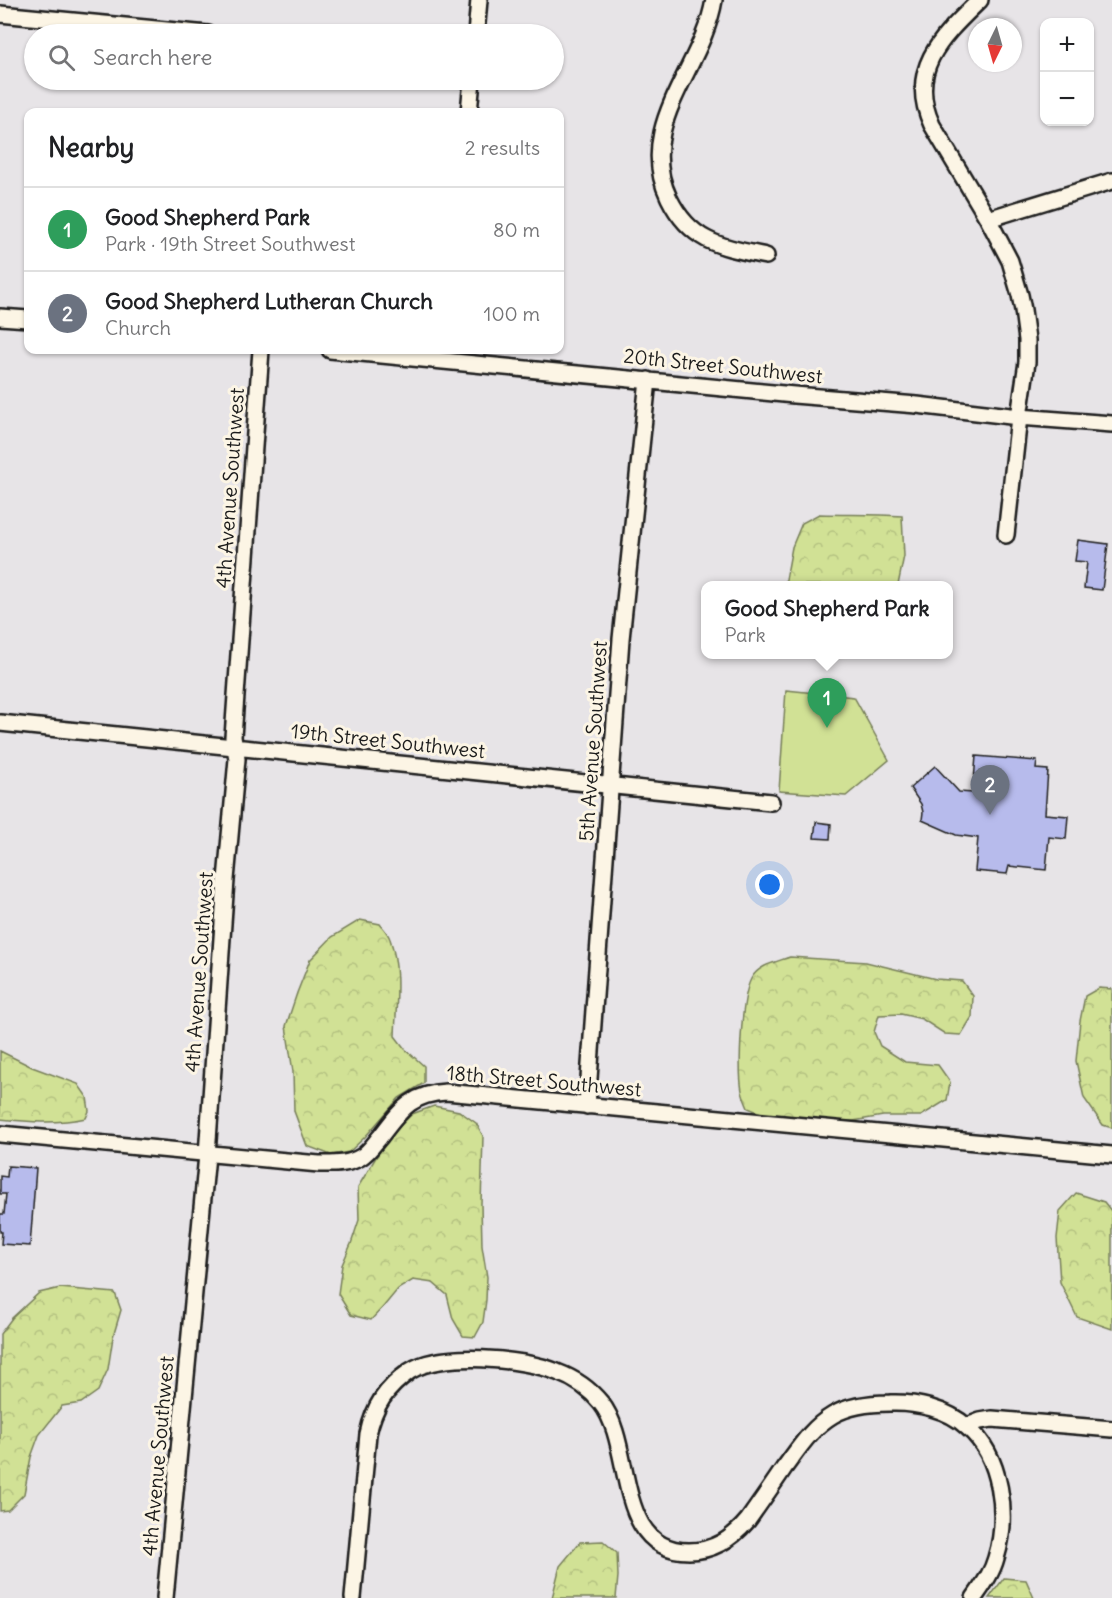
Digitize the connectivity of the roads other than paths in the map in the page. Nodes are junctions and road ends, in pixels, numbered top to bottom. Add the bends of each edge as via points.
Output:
1 (479, 0) edge
2 (714, 0) edge
3 (980, 0) edge
4 (0, 14) edge
5 (104, 24) edge
6 (477, 24) edge
7 (471, 90) edge
8 (469, 108) edge
9 (1112, 181) edge
10 (988, 219) junction
11 (766, 256) dead end
12 (0, 316) edge
13 (24, 319) edge
14 (261, 354) edge
15 (424, 354) edge
16 (448, 355) edge
17 (648, 380) junction
18 (1019, 417) junction
19 (1112, 424) edge
20 (1006, 535) dead end
21 (0, 723) edge
22 (234, 746) junction
23 (612, 786) junction
24 (771, 802) dead end
25 (587, 1106) junction
26 (0, 1134) edge
27 (207, 1155) junction
28 (1112, 1155) edge
29 (967, 1426) junction
30 (1112, 1429) edge
31 (165, 1598) edge
32 (353, 1598) edge
33 (974, 1598) edge

1 - 6 street
2 - 11 street via 705,32 662,129 658,146 661,176 675,209 699,235 714,244
3 - 10 street via 936,48 926,70 924,93 932,125
4 - 5 street
7 - 8 street
9 - 10 street
10 - 18 street via 1013,269 1026,326 1028,362
12 - 13 street
14 - 22 street, 4th Avenue Southwest
15 - 16 street, 20th Street Southwest
16 - 17 street, 20th Street Southwest
17 - 18 street, 20th Street Southwest
17 - 23 street, 5th Avenue Southwest via 621,639
18 - 19 street, 20th Street Southwest
18 - 20 street
21 - 22 street, 19th Street Southwest
22 - 23 street, 19th Street Southwest
22 - 27 street, 4th Avenue Southwest via 237,759
23 - 24 street, 19th Street Southwest
23 - 25 street, 5th Avenue Southwest
25 - 27 street, 18th Street Southwest via 431,1092 410,1102 370,1149 352,1161 319,1164
25 - 28 street, 18th Street Southwest
26 - 27 street, 18th Street Southwest
27 - 31 street, 4th Avenue Southwest
29 - 30 street via 992,1419
29 - 32 street via 917,1404 872,1403 844,1410 808,1435 736,1533 719,1545 685,1551 659,1543 644,1529 630,1500 612,1421 584,1386 556,1371 528,1364 457,1358 433,1361 411,1370 389,1388 372,1417
29 - 33 street via 990,1458 999,1484 1002,1513 996,1559

